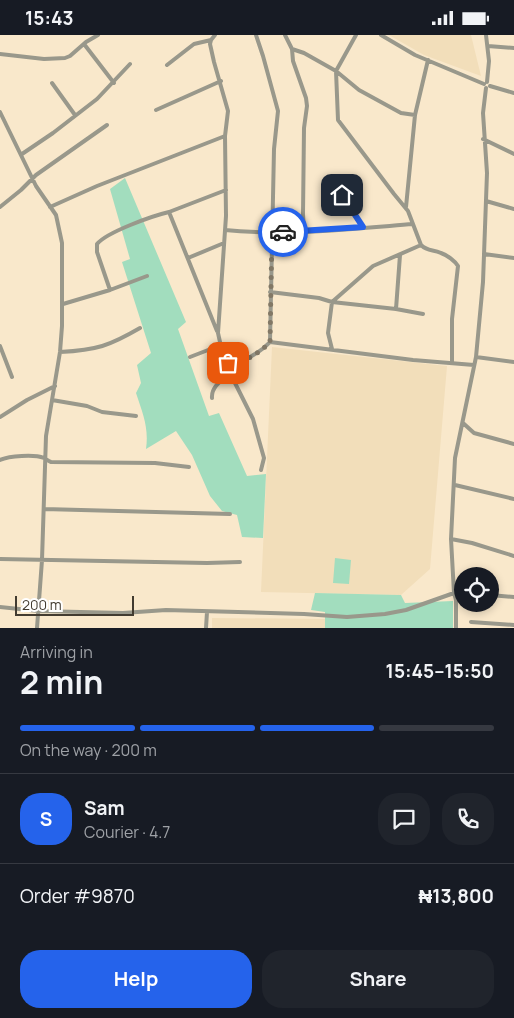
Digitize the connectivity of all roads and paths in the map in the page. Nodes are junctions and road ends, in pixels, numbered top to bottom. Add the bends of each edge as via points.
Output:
1 (98, 35) edge
2 (215, 35) edge
3 (256, 35) edge
4 (286, 35) edge
5 (356, 35) edge
6 (381, 35) edge
7 (486, 35) edge
8 (211, 40) junction
9 (84, 44) junction
10 (488, 45) junction
11 (514, 48) edge
12 (292, 49) junction
13 (0, 54) edge
14 (428, 60) junction
15 (130, 64) dead end
16 (167, 65) dead end
17 (336, 71) junction
18 (220, 81) junction
19 (52, 83) dead end
20 (114, 83) junction
21 (487, 85) junction
22 (514, 93) edge
23 (156, 110) dead end
24 (0, 112) edge
25 (75, 115) junction
26 (415, 115) junction
27 (107, 125) dead end
28 (225, 135) junction
29 (484, 139) junction
30 (514, 153) edge
31 (22, 154) junction
32 (33, 178) junction
33 (226, 190) junction
34 (342, 195) dead end
35 (486, 201) junction
36 (0, 206) edge
37 (50, 207) junction
38 (406, 207) junction
39 (514, 209) edge
40 (169, 212) junction
41 (414, 224) junction
42 (363, 227) junction
43 (225, 230) junction
44 (304, 231) junction
45 (272, 232) junction
46 (224, 243) junction
47 (421, 245) junction
48 (484, 254) junction
49 (400, 255) junction
50 (188, 258) junction
51 (514, 258) edge
52 (147, 276) dead end
53 (110, 290) junction
54 (270, 292) junction
55 (332, 302) junction
56 (63, 304) junction
57 (396, 309) junction
58 (423, 314) dead end
59 (140, 328) dead end
60 (218, 333) junction
61 (270, 342) junction
62 (221, 345) junction
63 (0, 346) edge
64 (332, 349) junction
65 (60, 352) junction
66 (190, 357) dead end
67 (476, 357) junction
68 (514, 362) edge
69 (452, 363) junction
70 (474, 365) junction
71 (229, 367) junction
72 (230, 373) junction
73 (12, 377) dead end
74 (55, 386) junction
75 (212, 398) dead end
76 (52, 400) junction
77 (136, 416) dead end
78 (0, 417) edge
79 (463, 423) junction
80 (514, 444) edge
81 (45, 458) junction
82 (0, 460) edge
83 (189, 467) dead end
84 (261, 470) dead end
85 (455, 485) junction
86 (514, 499) edge
87 (44, 509) junction
88 (230, 514) dead end
89 (451, 539) junction
90 (514, 555) edge
91 (0, 559) edge
92 (42, 560) junction
93 (240, 562) dead end
94 (454, 593) joint
95 (499, 596) edge
96 (514, 597) edge
97 (0, 607) edge
98 (38, 611) junction
99 (207, 612) junction
100 (456, 612) edge
101 (471, 622) dead end
102 (514, 625) edge
103 (495, 626) edge
104 (38, 628) edge
105 (206, 628) edge
106 (456, 628) edge

1 - 9 street
2 - 8 street
3 - 45 street via 278,111
4 - 12 street
5 - 17 street
6 - 14 street
7 - 10 street
8 - 16 street via 194,44
8 - 18 street
9 - 13 street via 65,58
9 - 20 street
10 - 11 street
10 - 21 street
12 - 17 street
12 - 44 street via 307,106
14 - 21 street
14 - 26 street
15 - 20 street
17 - 26 street via 359,90 401,113
17 - 38 street via 338,121
18 - 23 street
18 - 28 street via 228,111
19 - 25 street
20 - 25 street
21 - 22 street
21 - 29 street
24 - 31 street
25 - 31 street
26 - 38 street
27 - 32 street
28 - 33 street
28 - 37 street
29 - 30 street
29 - 35 street
31 - 32 street
32 - 36 street
32 - 37 street
33 - 40 street
33 - 43 street
34 - 42 street
35 - 39 street
35 - 48 street
37 - 56 street via 62,243
38 - 41 street
40 - 50 street
40 - 53 street via 110,234 97,244
41 - 42 street
41 - 47 street
42 - 44 street
43 - 45 street
43 - 46 street
44 - 45 street
45 - 54 street
46 - 50 street
46 - 60 street
47 - 49 street
47 - 69 street via 425,250 440,252 458,266 452,319
48 - 51 street
48 - 67 street
49 - 55 street via 373,266
49 - 57 street
50 - 60 street
52 - 53 street
53 - 56 street
54 - 55 street
54 - 61 street
55 - 57 street
55 - 64 street via 328,333
56 - 65 street
57 - 58 street
59 - 65 street via 101,348
60 - 62 street
61 - 64 street
61 - 71 street via 247,359
62 - 66 street
62 - 71 street
63 - 73 street
64 - 69 street
65 - 74 street
67 - 68 street
67 - 70 street
69 - 70 street
70 - 79 street
71 - 72 street
72 - 75 street via 214,388
72 - 84 street via 253,419 264,458
74 - 76 street
74 - 78 street
76 - 77 street
76 - 81 street
79 - 80 street via 474,433
79 - 85 street via 455,458
81 - 82 street via 20,456
81 - 83 street via 51,462 155,463
81 - 87 street
85 - 86 street
85 - 89 street
87 - 88 street
87 - 92 street
89 - 90 street
89 - 94 street
91 - 92 street
92 - 93 street
92 - 98 street
94 - 99 street via 385,614 347,617
95 - 96 street
97 - 98 street
98 - 99 street
98 - 104 street
99 - 105 street
100 - 106 street
101 - 103 street
102 - 103 street

